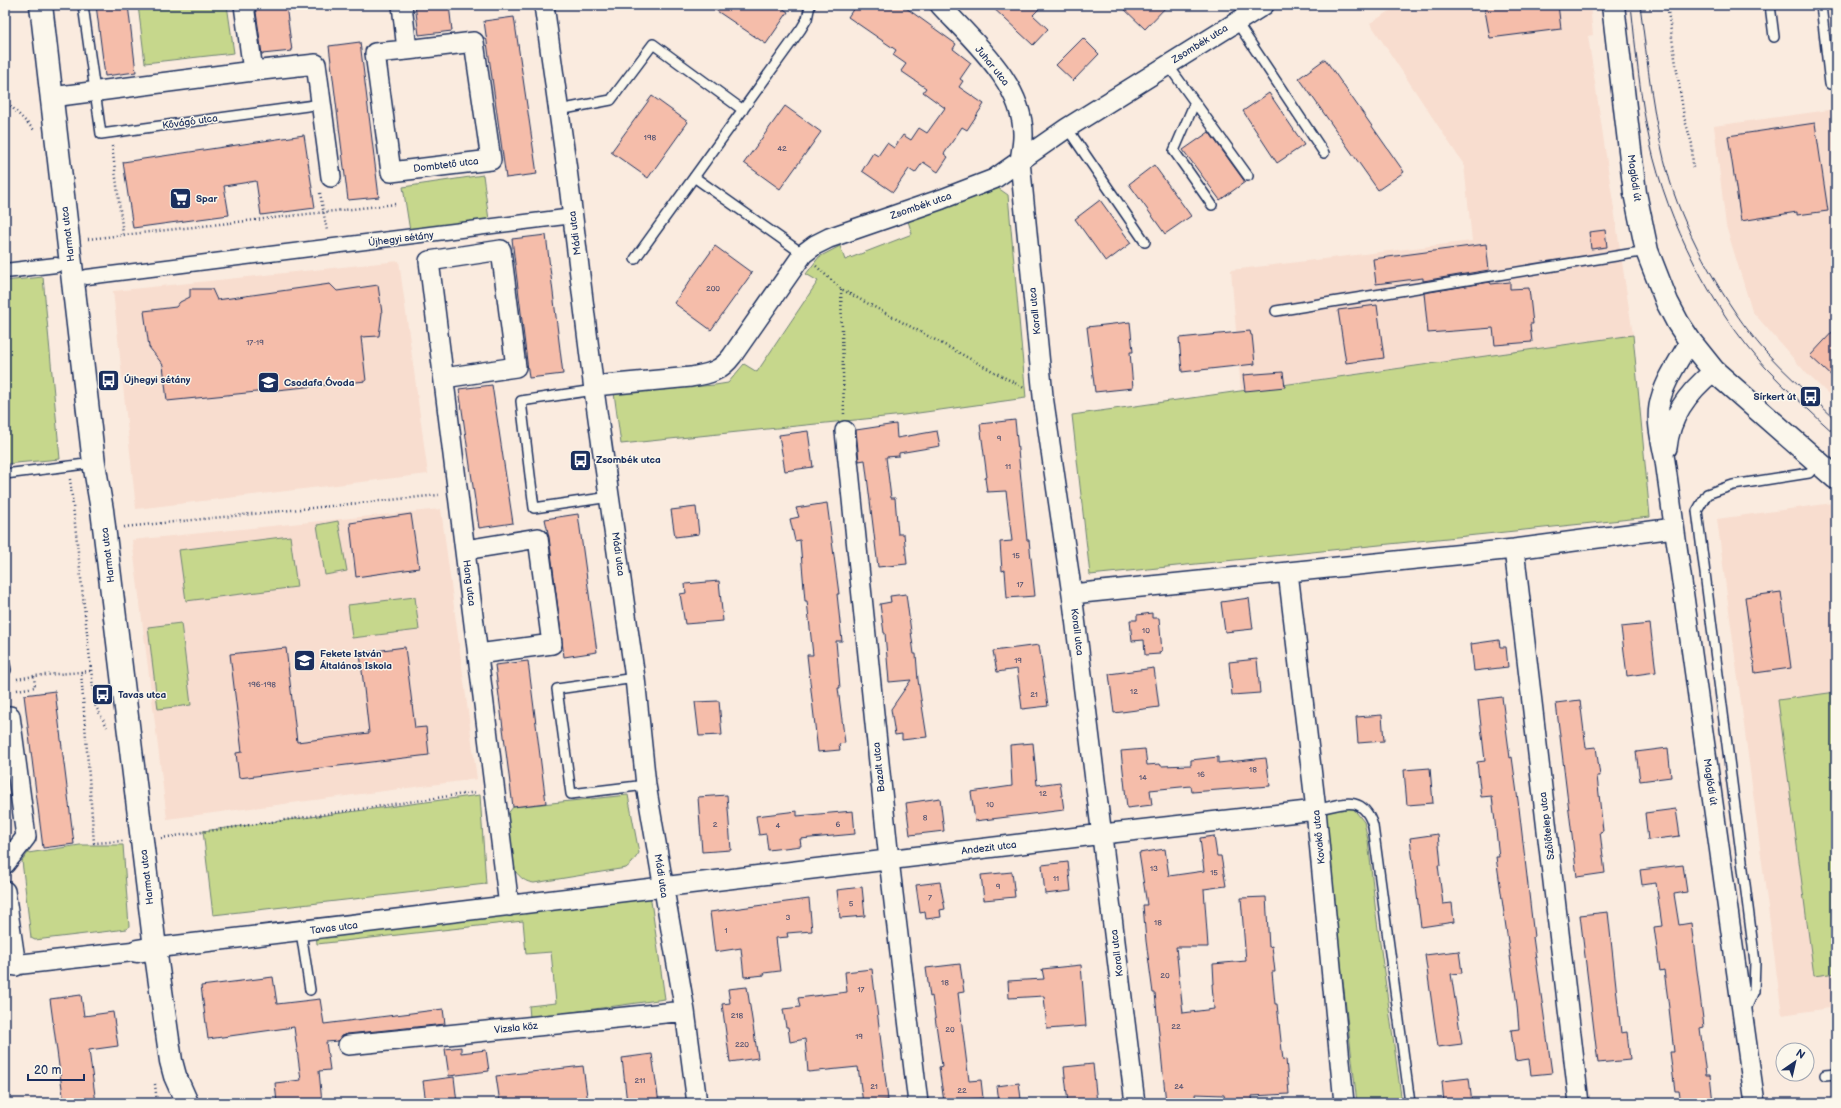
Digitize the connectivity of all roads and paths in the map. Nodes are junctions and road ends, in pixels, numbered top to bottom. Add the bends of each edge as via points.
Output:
1 (40, 5) edge
2 (83, 5) edge
3 (244, 5) edge
4 (402, 5) edge
5 (544, 5) edge
6 (810, 5) edge
7 (940, 5) edge
8 (1264, 5) edge
9 (1613, 5) edge
10 (1667, 5) edge
11 (1770, 5) edge
12 (1821, 5) edge
13 (1236, 21) junction
14 (1774, 37) dead end
15 (407, 50) junction
16 (1168, 65) junction
17 (253, 71) junction
18 (1836, 83) edge
19 (96, 91) junction
20 (52, 97) junction
21 (5, 100) edge
22 (1195, 102) junction
23 (322, 104) junction
24 (559, 110) junction
25 (743, 110) junction
26 (1067, 128) junction
27 (36, 133) dead end
28 (110, 133) junction
29 (1324, 153) dead end
30 (1020, 161) junction
31 (1693, 170) dead end
32 (1248, 176) dead end
33 (694, 178) junction
34 (325, 184) joint
35 (396, 204) dead end
36 (1212, 205) dead end
37 (324, 212) junction
38 (573, 216) junction
39 (123, 234) junction
40 (83, 239) dead end
41 (1145, 242) dead end
42 (330, 247) junction
43 (1647, 251) junction
44 (803, 254) junction
45 (635, 259) dead end
46 (56, 265) dead end
47 (5, 271) edge
48 (87, 277) dead end
49 (841, 289) junction
50 (1276, 311) dead end
51 (1690, 341) junction
52 (1714, 370) junction
53 (444, 378) junction
54 (594, 388) junction
55 (1043, 396) junction
56 (845, 431) joint
57 (1665, 461) junction
58 (1819, 462) junction
59 (94, 463) junction
60 (71, 467) junction
61 (5, 474) edge
62 (1836, 478) edge
63 (458, 493) junction
64 (610, 497) junction
65 (120, 528) dead end
66 (1674, 528) junction
67 (1514, 549) junction
68 (465, 550) junction
69 (1288, 572) junction
70 (1072, 594) junction
71 (478, 654) junction
72 (5, 666) edge
73 (6, 670) edge
74 (90, 671) junction
75 (81, 672) junction
76 (635, 678) junction
77 (17, 690) dead end
78 (5, 716) edge
79 (108, 728) dead end
80 (646, 785) junction
81 (495, 790) junction
82 (1316, 810) junction
83 (124, 834) dead end
84 (1103, 834) junction
85 (157, 839) dead end
86 (889, 860) junction
87 (5, 864) edge
88 (663, 888) junction
89 (5, 891) edge
90 (509, 906) junction
91 (301, 932) junction
92 (146, 950) junction
93 (10, 966) edge
94 (310, 990) dead end
95 (685, 1011) junction
96 (1743, 1017) junction
97 (348, 1045) dead end
98 (1836, 1074) edge
99 (1825, 1075) dead end
100 (187, 1103) edge
101 (697, 1103) edge
102 (918, 1103) edge
103 (1135, 1103) edge
104 (1344, 1103) edge
105 (1410, 1103) edge
106 (1580, 1103) edge
107 (1755, 1103) edge

1 - 20 street, Harmat utca
2 - 19 lane
3 - 17 street
4 - 15 street
5 - 24 street, Mádi utca
6 - 25 lane via 807,19 801,29
7 - 30 street, Juhar utca via 1008,84 1020,115 1024,136
8 - 13 street, Zsombék utca
9 - 43 street, Maglódi út via 1635,193
10 - 31 path via 1684,117 1692,144
11 - 14 lane
12 - 18 lane via 1830,84
13 - 16 street, Zsombék utca
13 - 29 lane
15 - 15 street, Dombtető utca via 375,53 391,172 491,160 474,42
16 - 22 lane
16 - 26 street, Zsombék utca
17 - 19 street
17 - 23 street via 316,64
19 - 20 street
19 - 28 lane via 102,134
20 - 59 street, Harmat utca
21 - 27 path
22 - 32 lane
22 - 36 lane via 1174,151
23 - 28 lane, Kővágó utca
23 - 34 street
24 - 25 lane via 611,100 653,44
24 - 38 street, Mádi utca
25 - 33 lane
26 - 30 street, Zsombék utca
26 - 41 lane
28 - 39 path
30 - 44 street, Zsombék utca via 994,179 829,238
30 - 55 street, Korall utca
33 - 44 lane
33 - 45 lane
34 - 37 path
35 - 37 path
37 - 39 path
37 - 42 path
38 - 42 street, Újhegyi sétány
38 - 54 street, Mádi utca
39 - 40 path
42 - 48 street, Újhegyi sétány
43 - 50 lane
43 - 51 street, Maglódi út via 1667,302
44 - 49 path
44 - 54 street, Zsombék utca via 724,367 691,377
46 - 47 street
49 - 55 path via 1027,390
49 - 56 path
51 - 52 street, Maglódi út
51 - 57 street, Maglódi út via 1663,391 1659,406 1658,422
52 - 57 street, Maglódi út via 1692,390 1674,418 1668,434
52 - 58 street
53 - 53 street, Hang utca via 429,261 501,250 516,368
53 - 63 street, Hang utca
54 - 64 street, Mádi utca
54 - 64 lane via 521,401 534,508
55 - 70 street, Korall utca
56 - 86 street, Bazalt utca
57 - 66 street, Maglódi út
58 - 62 street
58 - 96 lane via 1809,473 1733,484 1707,494 1697,511 1755,962 1754,991
59 - 60 lane
59 - 92 street, Harmat utca via 103,518
60 - 61 lane
60 - 74 path via 70,478
63 - 65 path
63 - 68 street, Hang utca
64 - 76 street, Mádi utca
66 - 67 street
66 - 96 street, Maglódi út
67 - 69 street
67 - 106 street, Szőlőtelep utca
68 - 71 street, Hang utca
68 - 71 street via 538,538 551,636 552,644
69 - 70 street
69 - 82 street, Kovakő utca
70 - 84 street, Korall utca
71 - 81 street, Hang utca
72 - 73 lane
74 - 75 path
74 - 79 path via 95,705
75 - 77 path via 34,676 34,687
75 - 83 path via 94,843 125,841
76 - 80 street, Mádi utca
76 - 80 lane via 557,689 571,794
78 - 87 street via 10,716 26,837
80 - 88 street, Mádi utca
81 - 85 path
81 - 90 street, Hang utca
82 - 84 street, Andezit utca
82 - 104 street, Kovakő utca
82 - 105 lane via 1354,803 1367,810 1370,815
84 - 86 street, Andezit utca
84 - 103 street, Korall utca
86 - 88 street, Andezit utca
86 - 102 street, Bazalt utca
88 - 90 street, Tavas utca
88 - 95 street, Mádi utca
89 - 93 street
90 - 91 street, Tavas utca
91 - 92 street, Tavas utca
91 - 94 lane
92 - 93 street, Tavas utca
92 - 100 street, Harmat utca via 175,1076
95 - 97 street, Vizsla köz
95 - 101 street, Mádi utca
96 - 107 street, Maglódi út
98 - 99 lane

